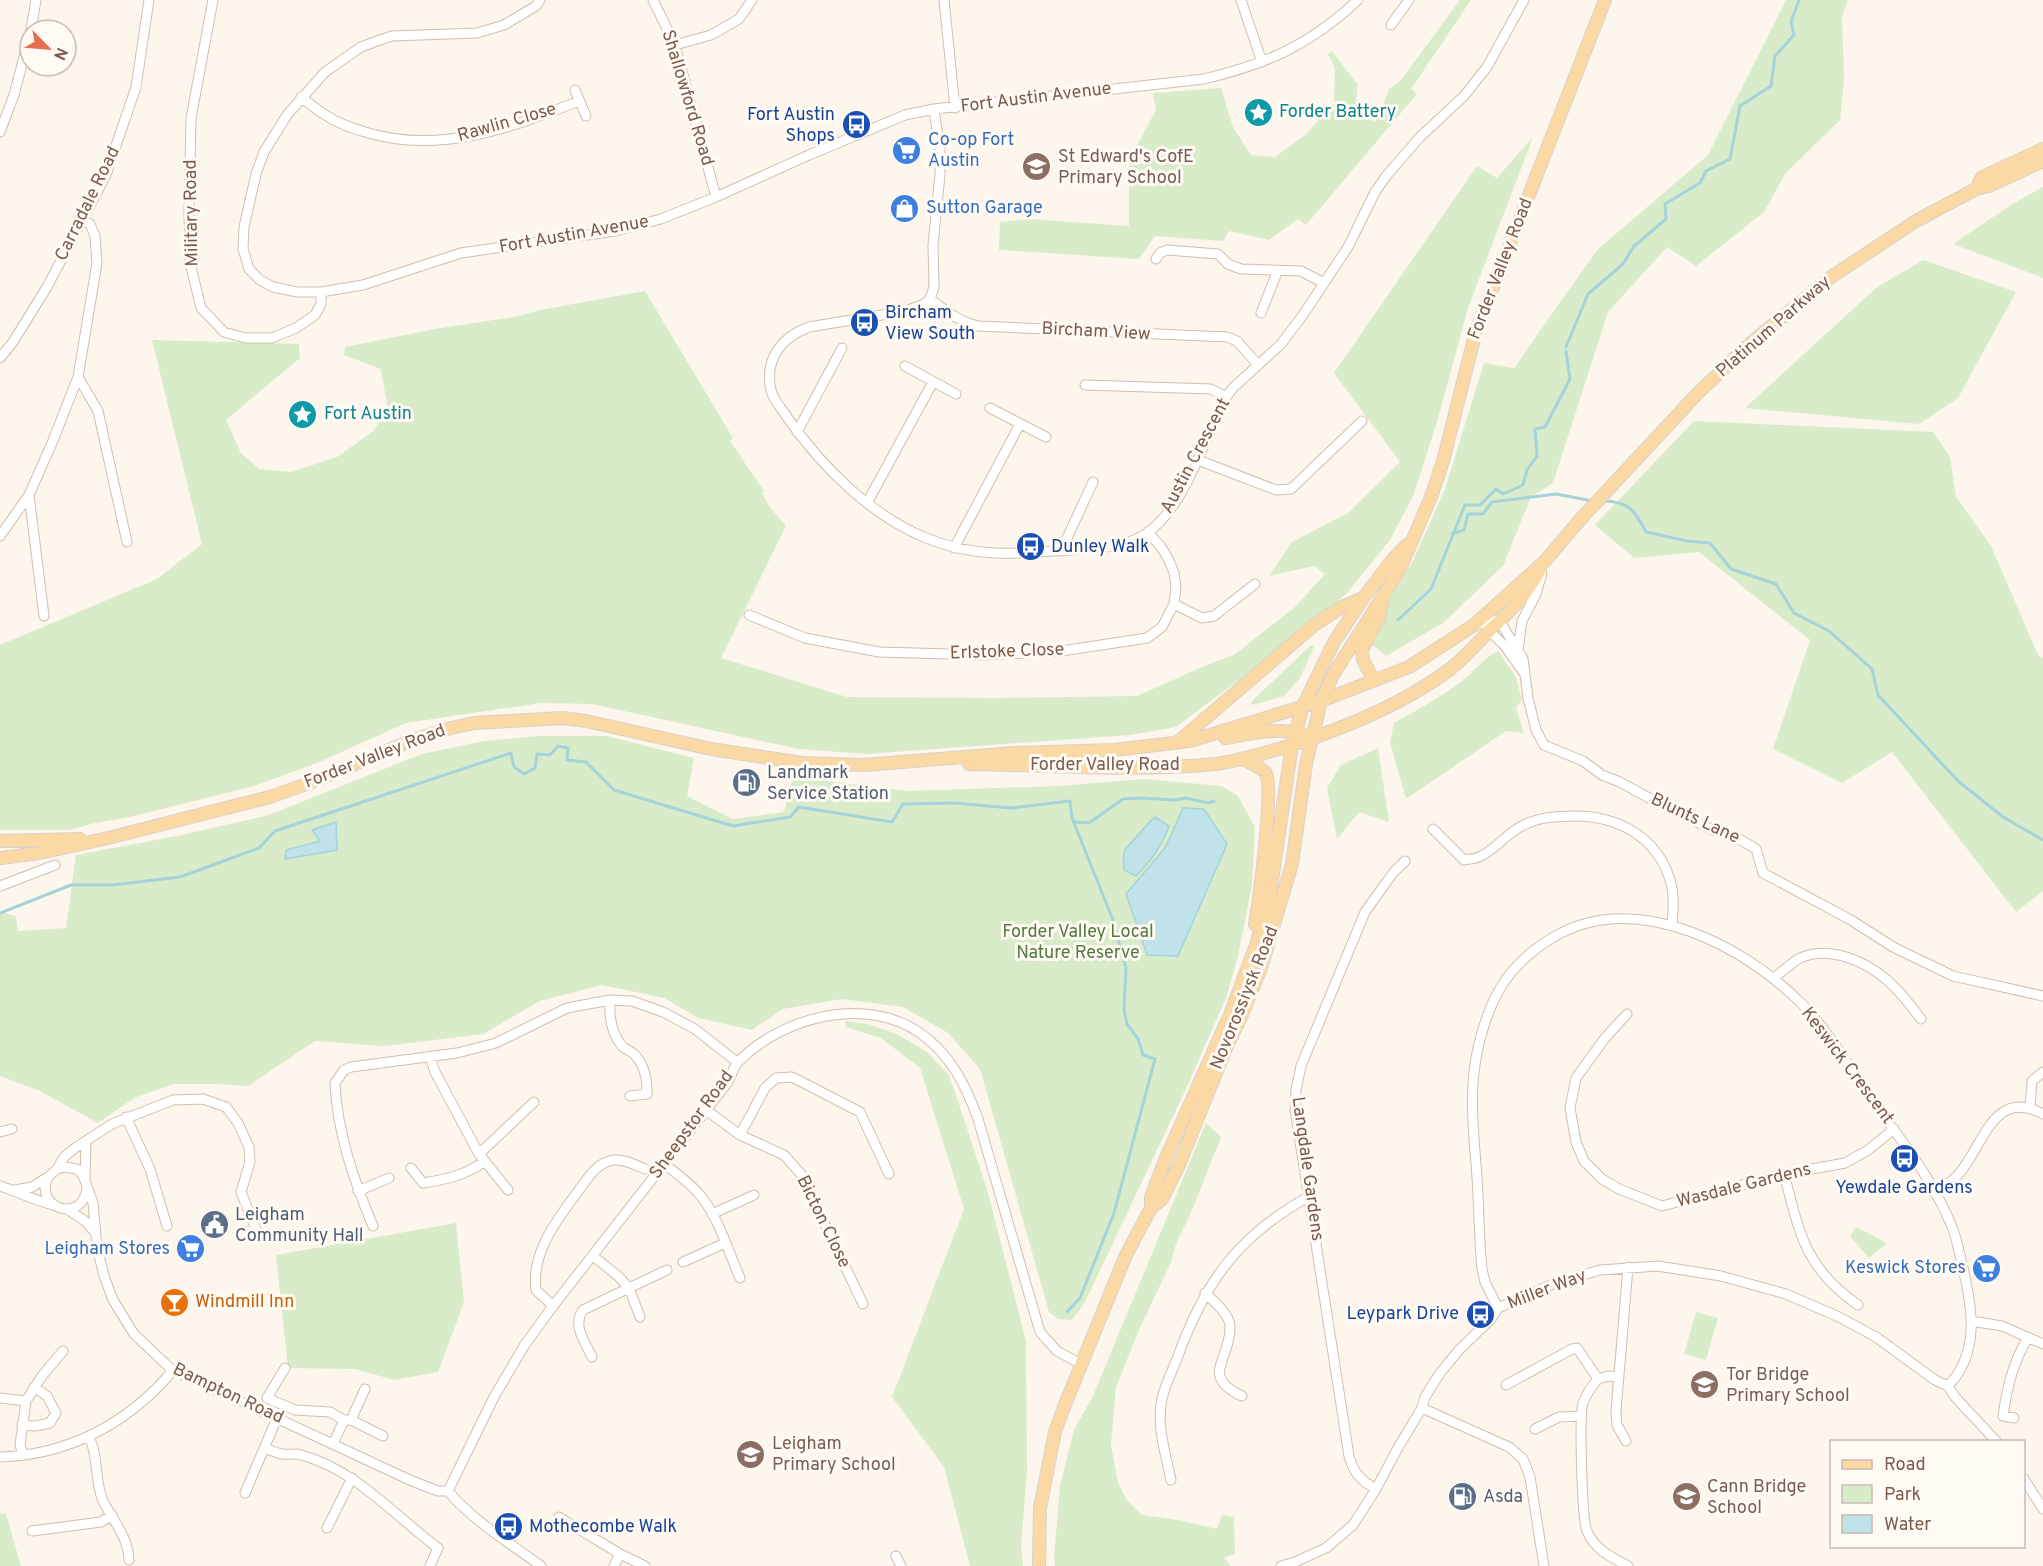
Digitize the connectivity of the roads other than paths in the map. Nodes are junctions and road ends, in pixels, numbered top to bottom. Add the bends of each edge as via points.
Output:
1 (36, 0) edge
2 (149, 0) edge
3 (213, 0) edge
4 (540, 0) edge
5 (653, 0) edge
6 (752, 0) edge
7 (944, 0) edge
8 (1241, 0) edge
9 (1358, 0) edge
10 (1409, 0) edge
11 (1524, 0) edge
12 (1605, 0) edge
13 (33, 18) edge
14 (1391, 25) dead end
15 (675, 45) junction
16 (1262, 62) junction
17 (18, 78) edge
18 (575, 90) dead end
19 (301, 97) junction
20 (579, 101) junction
21 (955, 108) junction
22 (934, 109) junction
23 (586, 116) dead end
24 (0, 132) edge
25 (2043, 149) edge
26 (2043, 161) edge
27 (1976, 189) junction
28 (716, 197) junction
29 (82, 220) junction
30 (1156, 260) dead end
31 (1278, 270) junction
32 (1324, 283) junction
33 (321, 292) junction
34 (930, 299) junction
35 (1261, 313) dead end
36 (842, 348) dead end
37 (0, 358) edge
38 (1258, 365) junction
39 (905, 366) dead end
40 (78, 377) junction
41 (933, 382) junction
42 (1085, 385) dead end
43 (956, 394) dead end
44 (1226, 397) junction
45 (990, 408) dead end
46 (1362, 421) dead end
47 (1020, 424) junction
48 (797, 432) junction
49 (1046, 437) dead end
50 (1198, 460) junction
51 (1093, 482) dead end
52 (29, 495) junction
53 (867, 503) junction
54 (14, 516) junction
55 (33, 521) junction
56 (1148, 532) junction
57 (0, 536) edge
58 (1411, 541) junction
59 (128, 542) dead end
60 (954, 548) junction
61 (1061, 550) junction
62 (1546, 560) junction
63 (1255, 584) dead end
64 (1384, 596) junction
65 (1364, 597) junction
66 (1174, 604) junction
67 (749, 615) dead end
68 (44, 616) dead end
69 (1500, 621) junction
70 (1474, 625) junction
71 (1489, 632) junction
72 (1518, 650) junction
73 (1525, 675) junction
74 (1374, 681) junction
75 (1354, 689) joint
76 (1322, 701) junction
77 (1304, 706) junction
78 (1296, 732) junction
79 (1311, 740) junction
80 (1184, 741) junction
81 (1292, 745) junction
82 (1243, 759) junction
83 (896, 763) junction
84 (1433, 829) dead end
85 (108, 838) junction
86 (0, 841) edge
87 (0, 858) edge
88 (1405, 861) dead end
89 (55, 865) dead end
90 (0, 886) edge
91 (1672, 926) junction
92 (1256, 945) junction
93 (1774, 978) junction
94 (2043, 996) edge
95 (610, 1000) junction
96 (1627, 1014) dead end
97 (1921, 1019) dead end
98 (430, 1057) junction
99 (737, 1062) junction
100 (2043, 1072) edge
101 (630, 1096) dead end
102 (534, 1102) dead end
103 (2030, 1107) junction
104 (706, 1110) junction
105 (2043, 1114) edge
106 (126, 1117) junction
107 (12, 1129) dead end
108 (1894, 1129) junction
109 (0, 1132) edge
110 (740, 1136) junction
111 (86, 1142) junction
112 (482, 1157) junction
113 (664, 1164) junction
114 (411, 1168) dead end
115 (57, 1169) junction
116 (645, 1169) dead end
117 (889, 1174) dead end
118 (1784, 1174) junction
119 (48, 1177) junction
120 (389, 1178) dead end
121 (86, 1183) junction
122 (0, 1186) edge
123 (15, 1190) junction
124 (508, 1190) dead end
125 (358, 1191) junction
126 (1935, 1193) junction
127 (754, 1195) dead end
128 (1308, 1197) junction
129 (54, 1205) junction
130 (1151, 1208) junction
131 (67, 1209) junction
132 (712, 1214) junction
133 (167, 1226) dead end
134 (373, 1226) dead end
135 (94, 1231) junction
136 (258, 1234) dead end
137 (724, 1243) junction
138 (593, 1256) junction
139 (683, 1262) dead end
140 (1628, 1267) junction
141 (667, 1270) dead end
142 (740, 1278) dead end
143 (629, 1288) junction
144 (1205, 1293) junction
145 (863, 1304) dead end
146 (553, 1305) junction
147 (1858, 1305) dead end
148 (1498, 1308) junction
149 (640, 1317) dead end
150 (1971, 1321) junction
151 (2028, 1337) junction
152 (2043, 1344) edge
153 (63, 1351) dead end
154 (591, 1356) dead end
155 (1081, 1364) junction
156 (285, 1368) dead end
157 (171, 1370) junction
158 (1619, 1377) junction
159 (1598, 1379) junction
160 (1506, 1385) dead end
161 (1948, 1386) junction
162 (34, 1388) junction
163 (365, 1389) dead end
164 (1242, 1396) dead end
165 (0, 1398) edge
166 (26, 1401) junction
167 (1422, 1408) junction
168 (1581, 1416) junction
169 (277, 1418) junction
170 (2014, 1418) dead end
171 (347, 1420) junction
172 (22, 1425) junction
173 (1535, 1429) dead end
174 (383, 1436) dead end
175 (89, 1437) junction
176 (1994, 1440) edge
177 (1626, 1441) dead end
178 (333, 1444) junction
179 (265, 1448) junction
180 (23, 1454) junction
181 (0, 1457) edge
182 (352, 1478) junction
183 (1171, 1480) dead end
184 (2025, 1481) edge
185 (1376, 1489) junction
186 (448, 1491) junction
187 (245, 1493) dead end
188 (2043, 1509) edge
189 (112, 1515) junction
190 (560, 1517) dead end
191 (327, 1528) dead end
192 (32, 1531) dead end
193 (620, 1554) junction
194 (896, 1556) dead end
195 (129, 1560) dead end
196 (1040, 1562) edge
197 (430, 1566) edge
198 (541, 1566) edge
199 (614, 1566) edge
200 (645, 1566) edge
201 (902, 1566) edge
202 (1281, 1566) edge
203 (1544, 1566) edge
204 (1628, 1566) edge

1 - 13 street
2 - 29 street, Carradale Road via 133,98 106,175
3 - 33 street, Military Road via 191,118 191,267 201,308 224,332 246,338 272,338 315,315 321,304
4 - 19 street, Fort Austin Avenue via 504,25 477,33 392,36 361,47 325,72
5 - 15 street, Shallowford Road
6 - 15 street via 739,19 711,35
7 - 21 street
8 - 16 street
9 - 16 street, Fort Austin Avenue via 1333,23 1295,48
10 - 14 street
11 - 32 street, Austin Crescent via 1487,67 1470,89 1387,174
12 - 58 main road, Forder Valley Road via 1476,331 1443,461
15 - 28 street, Shallowford Road
16 - 21 street, Fort Austin Avenue via 1204,79
17 - 24 street
18 - 20 street
19 - 20 street, Rawlin Close via 348,126 386,139 414,141 471,137
19 - 33 street, Fort Austin Avenue via 264,152 244,227 243,249 249,268 260,280 297,292
20 - 23 street
21 - 22 street, Fort Austin Avenue
22 - 28 street, Fort Austin Avenue via 905,115
22 - 34 street via 940,175 933,248 934,287
25 - 27 main road, Platinum Parkway via 1982,177
26 - 27 main road
27 - 62 main road, Platinum Parkway via 1916,221 1831,277 1751,343 1697,394
28 - 33 street, Fort Austin Avenue via 661,219 615,231 460,253 363,285
29 - 37 street, Carradale Road via 47,287
29 - 40 street via 90,224 95,236 97,263
30 - 31 street via 1167,250 1198,252 1218,254 1241,269
31 - 32 street via 1301,271
31 - 35 street
32 - 38 street, Austin Crescent via 1281,344
34 - 38 street, Bircham View via 966,324 978,326 1227,337 1237,341
34 - 48 street, Austin Crescent via 914,309 809,327 787,338 771,364 771,391
36 - 48 street
38 - 44 street, Austin Crescent
39 - 41 street
40 - 52 street
40 - 59 street via 98,411
41 - 43 street
41 - 53 street
42 - 44 street via 1211,389
44 - 50 street, Austin Crescent
45 - 47 street
46 - 50 street via 1291,489 1284,491
47 - 49 street
47 - 60 street
48 - 53 street, Austin Crescent
50 - 56 street, Austin Crescent via 1164,518
51 - 61 street
52 - 54 street
52 - 55 street
53 - 60 street, Austin Crescent via 910,531
54 - 55 street
54 - 57 street
55 - 68 street
56 - 61 street, Austin Crescent via 1122,545
56 - 66 street via 1174,573
58 - 64 main road, Forder Valley Road
58 - 65 main road, Forder Valley Road
60 - 61 street, Austin Crescent via 1001,555
62 - 69 main road, Platinum Parkway via 1527,592
62 - 70 main road, Platinum Parkway
62 - 72 street via 1536,594 1522,621
63 - 66 street via 1214,616 1202,618
64 - 74 main road via 1379,618 1362,650
64 - 76 main road, Forder Valley Road via 1333,675
65 - 77 main road via 1334,642
65 - 80 main road via 1313,626
66 - 67 street, Erlstoke Close via 1162,627 1147,638 1062,651 985,655 879,652 840,646 805,638
69 - 70 street
69 - 71 main road, Platinum Parkway
69 - 72 street, Blunts Lane
70 - 74 main road, Platinum Parkway via 1409,667
71 - 73 street via 1504,645
71 - 79 main road, Platinum Parkway via 1448,670 1389,706
72 - 73 street, Blunts Lane
73 - 94 street, Blunts Lane via 1536,730 1544,745 1583,761 1658,804 1748,844 1756,849 1763,873 1893,947 1953,976
74 - 75 main road, Platinum Parkway
75 - 76 main road, Forder Valley Road
76 - 77 main road, Forder Valley Road
76 - 79 main road, Novorossiysk Road
77 - 78 main road, Novorossiysk Road
77 - 80 main road, Forder Valley Road
78 - 79 main road
78 - 80 main road via 1260,732 1206,743
78 - 81 main road, Novorossiysk Road
79 - 81 main road, Forder Valley Road
79 - 130 main road, Novorossiysk Road via 1292,864 1261,968 1179,1165 1162,1199
80 - 83 main road, Forder Valley Road via 1114,750
81 - 82 main road, Forder Valley Road
81 - 92 main road, Novorossiysk Road via 1270,894
82 - 83 main road, Forder Valley Road via 1172,767
82 - 92 main road via 1268,776
83 - 85 main road, Forder Valley Road via 802,763 711,749 563,718 475,723 413,740 270,797
84 - 91 street via 1464,860 1482,856 1521,826 1545,818 1593,816 1623,825 1646,840 1671,880
85 - 86 main road, Forder Valley Road
85 - 87 main road, Forder Valley Road
88 - 128 street, Langdale Gardens via 1365,912 1301,1066 1295,1109
89 - 90 street
91 - 93 street, Keswick Crescent via 1706,937
91 - 148 street, Keswick Crescent via 1611,919 1568,930 1527,956 1498,990 1477,1051 1473,1094 1481,1265
92 - 130 main road, Novorossiysk Road via 1150,1197
93 - 97 street via 1800,958 1819,952 1841,955 1888,980
93 - 108 street, Keswick Crescent via 1825,1030
95 - 98 street via 567,1008 496,1042
95 - 99 street via 632,1001 663,1012 695,1029
95 - 101 street via 613,1031 622,1046 635,1055 648,1081 646,1094
96 - 118 street, Wasdale Gardens via 1576,1078 1570,1108 1584,1161 1619,1189 1662,1206
98 - 112 street
98 - 125 street via 351,1067 338,1076 335,1091 342,1133
99 - 104 street, Sheepstor Road via 728,1082
99 - 155 street, Sheepstor Road via 785,1028 837,1015 858,1014 898,1022 921,1033 958,1073 970,1095 1040,1332 1057,1351
100 - 103 street via 2032,1081
102 - 112 street
103 - 105 street
103 - 126 street via 2000,1113 1957,1177
104 - 110 street, Bicton Close
104 - 113 street, Sheepstor Road
106 - 111 street
106 - 133 street via 150,1169
106 - 136 street via 173,1100 203,1099 226,1107 249,1147 250,1162 241,1192
107 - 109 street
108 - 118 street, Wasdale Gardens via 1845,1163
108 - 126 street, Keswick Crescent
110 - 117 street via 765,1088 776,1078 792,1077 860,1112
110 - 145 street, Bicton Close via 784,1155 801,1174
111 - 115 street via 64,1157
111 - 121 street, Bampton Road
112 - 114 street via 469,1172 423,1184
112 - 124 street
113 - 132 street via 699,1193
113 - 138 street, Sheepstor Road
115 - 119 street
115 - 121 street via 73,1168
116 - 146 street via 612,1160 596,1168 554,1223 539,1259 535,1283 536,1290
118 - 147 street via 1799,1231 1812,1260 1838,1291
119 - 123 street via 32,1187
119 - 129 street via 46,1195
120 - 125 street
121 - 131 street via 83,1201
121 - 135 street, Bampton Road via 93,1203
122 - 123 street
123 - 129 street
125 - 134 street
126 - 150 street, Keswick Crescent via 1954,1231
127 - 132 street
128 - 144 street via 1243,1244
128 - 185 street, Langdale Gardens via 1349,1456 1355,1473
129 - 131 street
130 - 155 main road, Novorossiysk Road via 1126,1255
131 - 135 street
132 - 137 street
135 - 157 street, Bampton Road via 104,1276 123,1318
137 - 139 street
137 - 142 street
138 - 143 street
138 - 146 street, Sheepstor Road
140 - 148 street, Miller Way via 1573,1277
140 - 158 street
140 - 161 street, Miller Way via 1690,1270 1786,1294 1866,1332
141 - 143 street
143 - 149 street
143 - 154 street via 579,1315 577,1323
144 - 164 street via 1230,1324 1219,1372 1222,1383
144 - 183 street via 1162,1400 1161,1432
146 - 186 street, Sheepstor Road via 503,1381
148 - 167 street, Miller Way via 1440,1373
150 - 151 street via 2002,1326
150 - 161 street, Keswick Crescent via 1968,1353
151 - 152 street
151 - 170 street via 2008,1384 2003,1416
153 - 162 street
155 - 196 main road, Novorossiysk Road via 1055,1432 1040,1508
156 - 171 street, Bampton Road via 267,1398 294,1410 330,1412
157 - 169 street, Bampton Road
157 - 175 street via 143,1403
158 - 159 street
158 - 177 street via 1617,1425
159 - 160 street via 1576,1348
159 - 168 street via 1583,1402
161 - 176 street, Miller Way
162 - 166 street
162 - 172 street via 47,1396 56,1413 50,1423
163 - 171 street
165 - 166 street
166 - 172 street
167 - 185 street, Miller Way
167 - 203 street via 1509,1447 1523,1459 1530,1477
168 - 173 street via 1560,1416
168 - 204 street via 1585,1528 1599,1551
169 - 178 street, Bampton Road
169 - 179 street
171 - 174 street, Bampton Road
171 - 178 street
172 - 180 street
175 - 180 street
175 - 189 street via 103,1500
178 - 186 street, Bampton Road via 438,1491
179 - 182 street via 299,1454
179 - 187 street
180 - 181 street
182 - 191 street
182 - 197 street via 438,1548
184 - 188 street
185 - 202 street, Miller Way via 1342,1536 1313,1555
186 - 198 street
189 - 192 street via 101,1522
189 - 195 street via 126,1539
190 - 193 street
193 - 199 street
193 - 200 street
194 - 201 street

